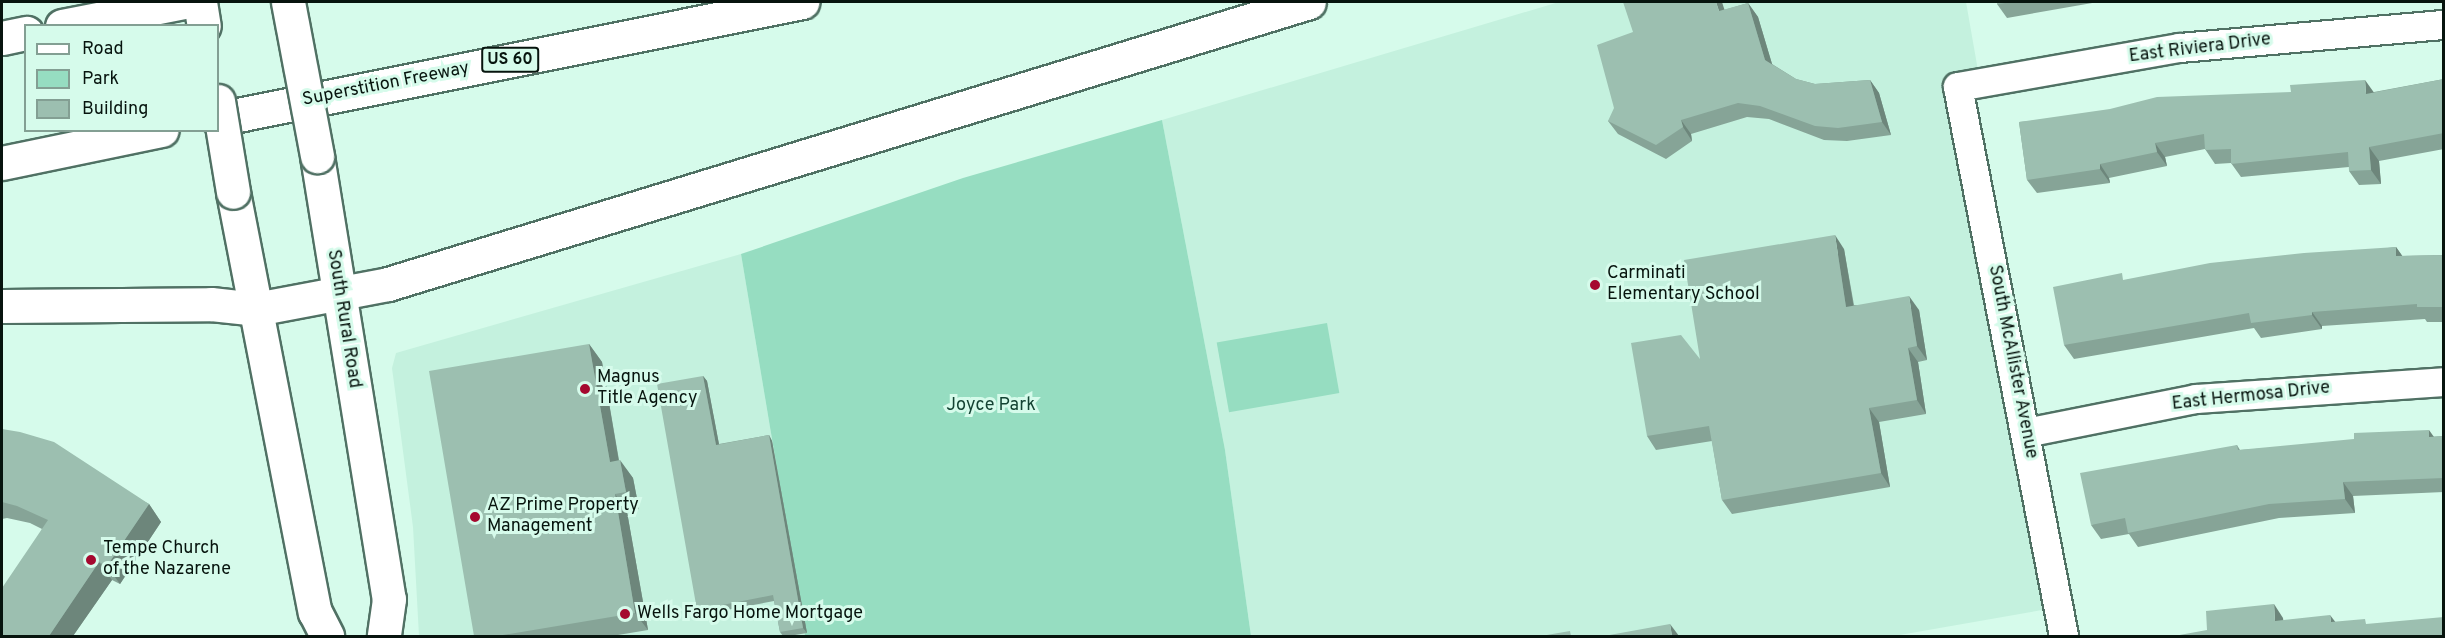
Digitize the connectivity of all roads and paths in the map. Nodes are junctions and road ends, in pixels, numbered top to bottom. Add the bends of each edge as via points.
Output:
1 (184, 2) edge
2 (200, 2) edge
3 (288, 2) edge
4 (802, 2) edge
5 (1309, 2) edge
6 (72, 24) edge
7 (204, 24) edge
8 (2444, 25) edge
9 (24, 33) edge
10 (2, 38) edge
11 (1958, 87) joint
12 (219, 107) edge
13 (219, 119) edge
14 (152, 132) edge
15 (2, 163) edge
16 (338, 293) junction
17 (2, 306) edge
18 (256, 309) junction
19 (2444, 382) edge
20 (2026, 433) junction
21 (327, 636) edge
22 (384, 636) edge
23 (2064, 636) edge

1 - 6 main road
2 - 7 main road
3 - 16 main road, South Rural Road, bridge
4 - 13 main road, Superstition Freeway / US 60
5 - 16 main road via 388,284
8 - 11 street, East Riviera Drive via 2180,48
9 - 10 main road
11 - 20 street, South McAllister Avenue
12 - 18 main road, bridge
14 - 15 main road
16 - 18 main road
16 - 22 main road, South Rural Road via 390,598
17 - 18 main road via 211,304
18 - 21 main road via 315,612
19 - 20 street, East Hermosa Drive via 2196,399
20 - 23 street, South McAllister Avenue

